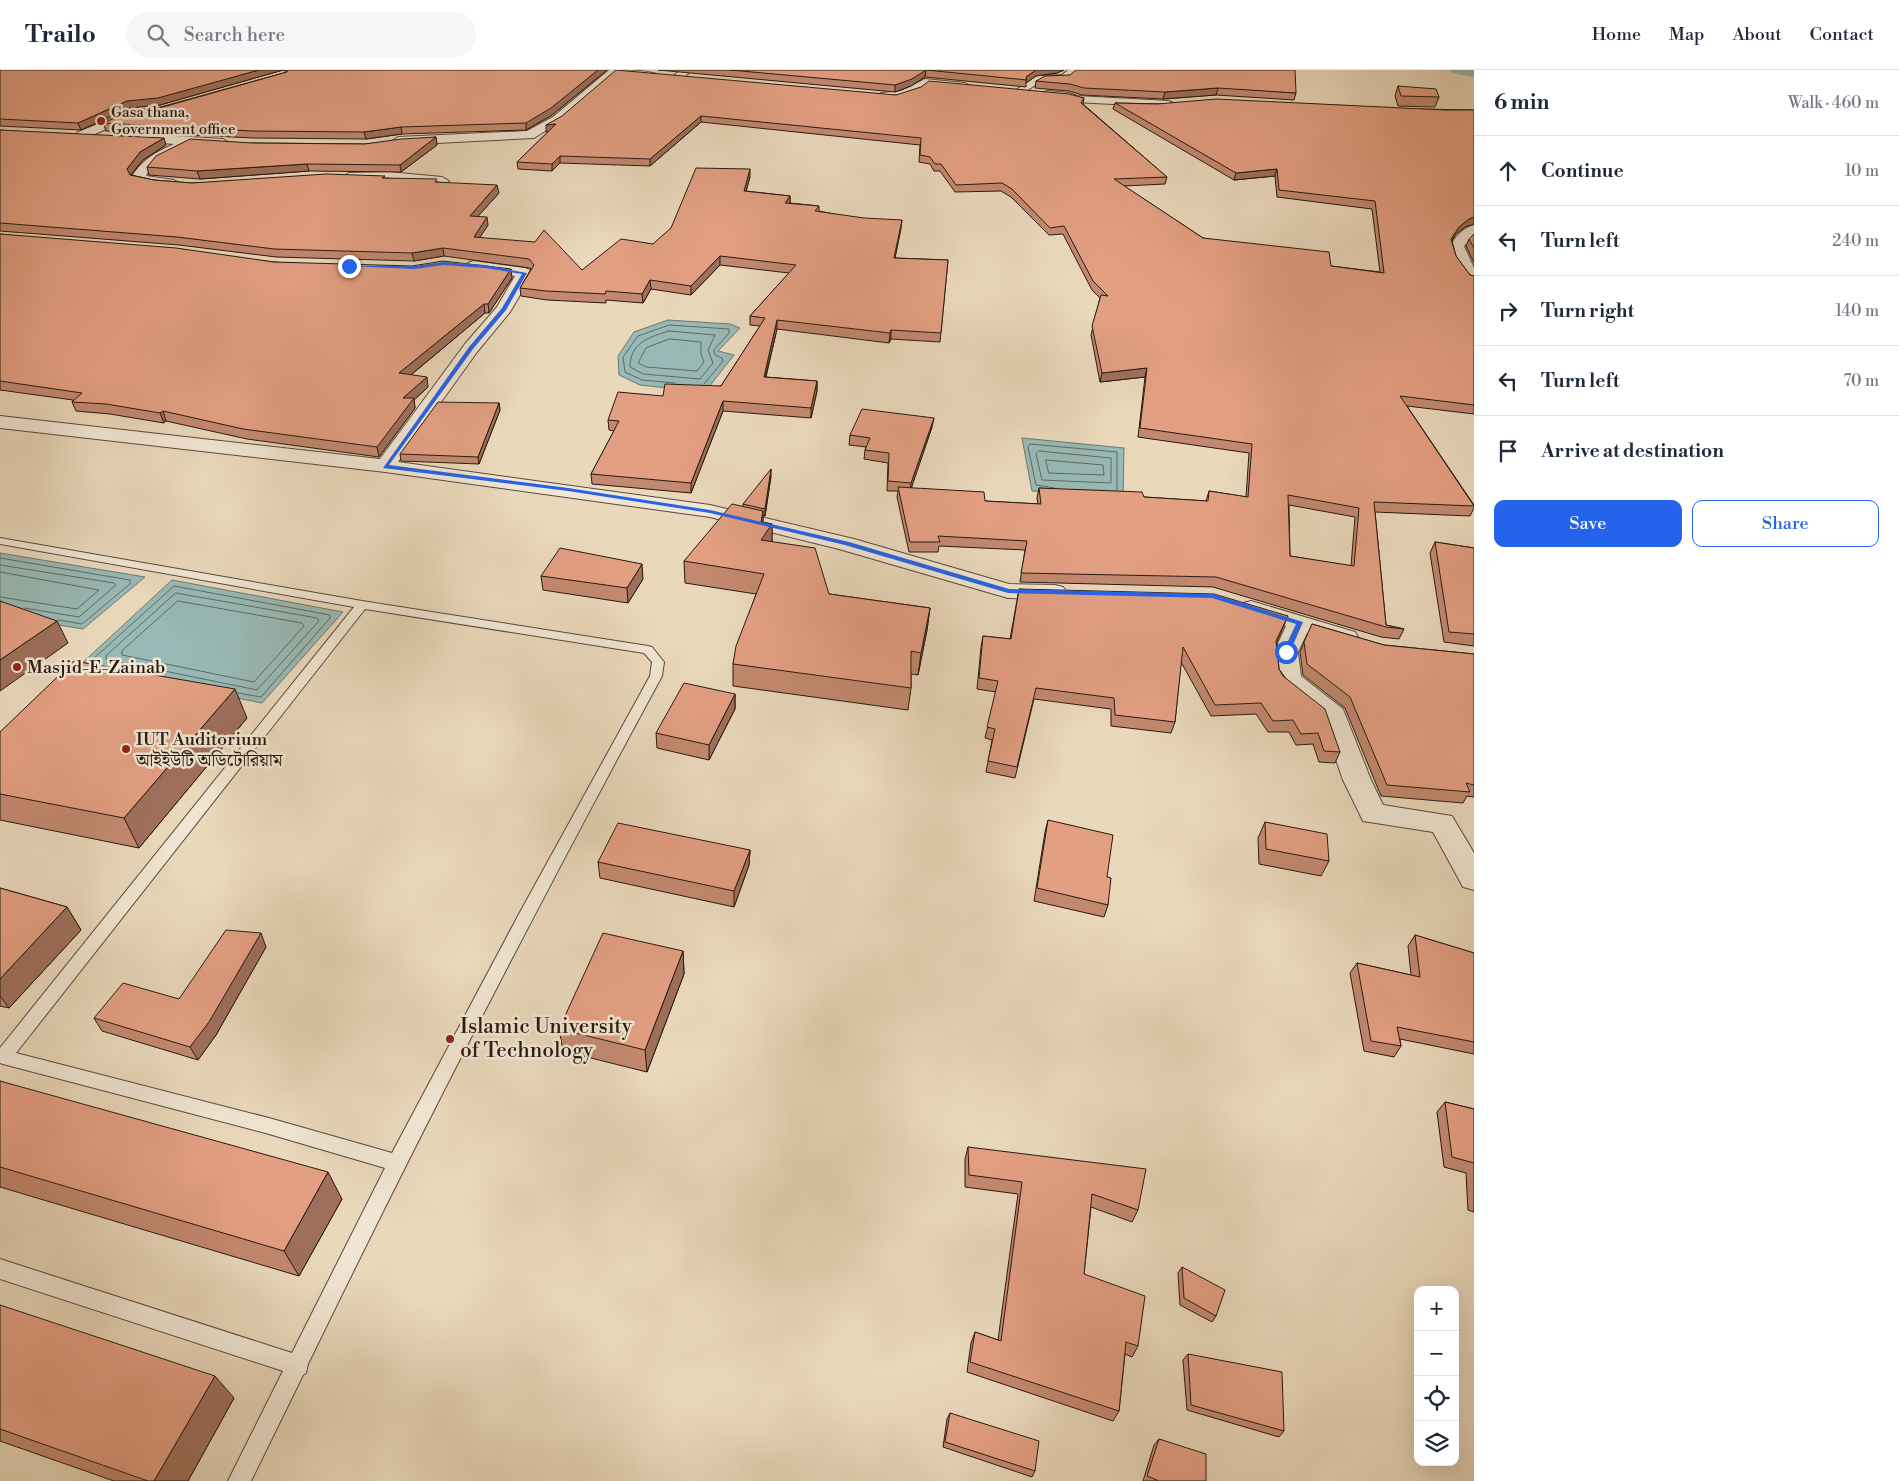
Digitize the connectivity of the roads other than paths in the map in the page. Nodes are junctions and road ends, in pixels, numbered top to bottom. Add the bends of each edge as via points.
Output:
1 (1075, 70) edge
2 (691, 74) edge
3 (980, 87) edge
4 (1005, 90) edge
5 (1021, 91) junction
6 (872, 95) edge
7 (1183, 104) edge
8 (148, 111) edge
9 (190, 141) junction
10 (384, 142) edge
11 (236, 143) edge
12 (335, 177) edge
13 (442, 181) edge
14 (184, 184) edge
15 (1474, 229) edge
16 (460, 265) edge
17 (1474, 280) edge
18 (0, 422) edge
19 (385, 466) junction
20 (0, 541) edge
21 (1077, 593) edge
22 (1230, 602) edge
23 (362, 605) junction
24 (1300, 622) junction
25 (1361, 641) edge
26 (1474, 879) edge
27 (1, 1056) edge
28 (397, 1163) junction
29 (0, 1269) edge
30 (299, 1366) junction
31 (239, 1481) edge

1 - 5 street via 1064,78 1040,78
2 - 10 street via 669,76 614,71 564,114 530,135
3 - 6 street via 928,77 916,90 896,97
4 - 5 street
5 - 7 street via 1113,102
8 - 9 street via 134,112 78,134
9 - 11 street
9 - 14 street via 147,163 138,178 157,183
12 - 13 street via 388,176
15 - 17 street via 1457,246
16 - 19 street via 525,273 504,309 471,348
18 - 19 street
19 - 21 street via 710,511 846,544 1008,591
20 - 23 lane
22 - 24 street
23 - 27 lane
23 - 28 lane via 648,650 658,662 656,676
24 - 25 street
24 - 26 street via 1286,652 1289,679 1334,715 1373,814 1442,823
27 - 28 lane via 270,1126
28 - 30 lane
29 - 30 lane
30 - 31 lane

